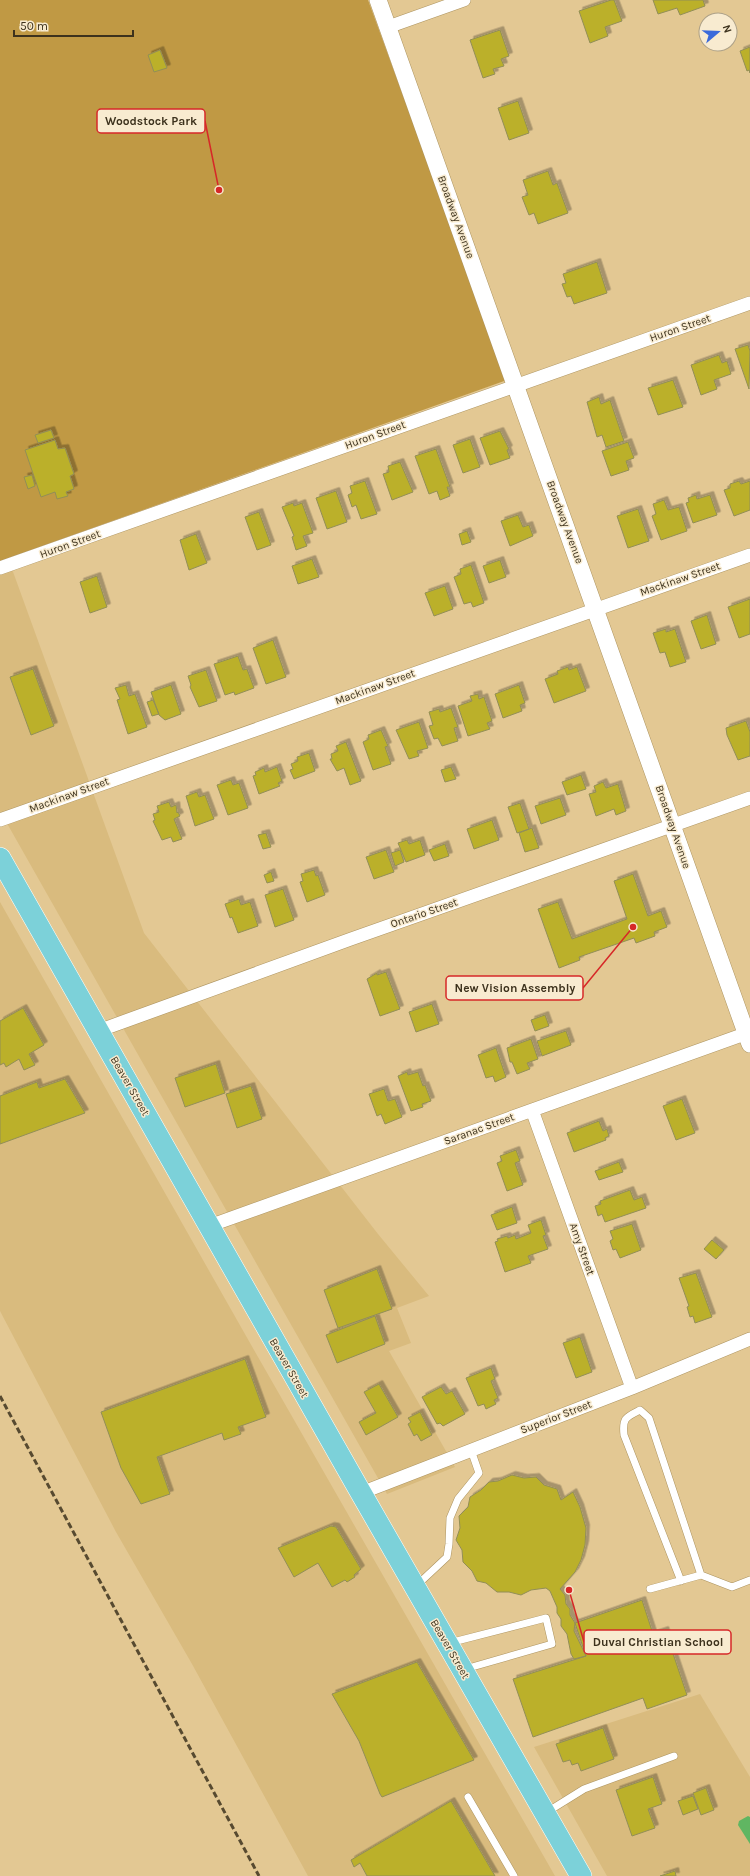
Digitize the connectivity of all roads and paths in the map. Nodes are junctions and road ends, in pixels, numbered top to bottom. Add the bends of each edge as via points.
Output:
1 (378, 0) edge
2 (464, 0) edge
3 (388, 27) junction
4 (750, 303) edge
5 (516, 385) junction
6 (750, 555) edge
7 (0, 568) edge
8 (596, 609) junction
9 (750, 798) edge
10 (0, 820) edge
11 (672, 825) junction
12 (0, 858) edge
13 (98, 1031) junction
14 (749, 1037) edge
15 (532, 1110) junction
16 (209, 1226) junction
17 (750, 1339) edge
18 (632, 1388) junction
19 (471, 1450) junction
20 (361, 1493) junction
21 (701, 1575) junction
22 (750, 1580) edge
23 (680, 1581) junction
24 (415, 1587) junction
25 (650, 1589) dead end
26 (447, 1643) junction
27 (462, 1670) junction
28 (674, 1756) dead end
29 (468, 1797) dead end
30 (545, 1814) junction
31 (514, 1876) edge
32 (581, 1876) edge

1 - 3 street, Broadway Avenue
2 - 3 street
3 - 5 street, Broadway Avenue
4 - 5 street, Huron Street
5 - 7 street, Huron Street
5 - 8 street, Broadway Avenue
6 - 8 street, Mackinaw Street
8 - 10 street, Mackinaw Street
8 - 11 street, Broadway Avenue
9 - 11 street, Ontario Street
11 - 13 street, Ontario Street
11 - 14 street, Broadway Avenue
12 - 13 main road, Beaver Street
13 - 16 main road, Beaver Street
14 - 15 street, Saranac Street
15 - 16 street, Saranac Street
15 - 18 street, Amy Street
16 - 20 main road, Beaver Street
17 - 18 street, Superior Street
18 - 19 street, Superior Street
19 - 20 street, Superior Street
19 - 24 lane via 479,1473 458,1499 450,1518 447,1557
20 - 24 main road, Beaver Street
21 - 22 lane via 732,1587
21 - 23 lane
21 - 23 lane via 649,1418 640,1410 627,1416 623,1424 624,1435
23 - 25 lane
24 - 26 main road, Beaver Street
26 - 27 main road, Beaver Street
26 - 27 lane via 546,1618 552,1644
27 - 30 main road, Beaver Street
28 - 30 lane via 584,1789
29 - 31 lane
30 - 32 main road, Beaver Street

